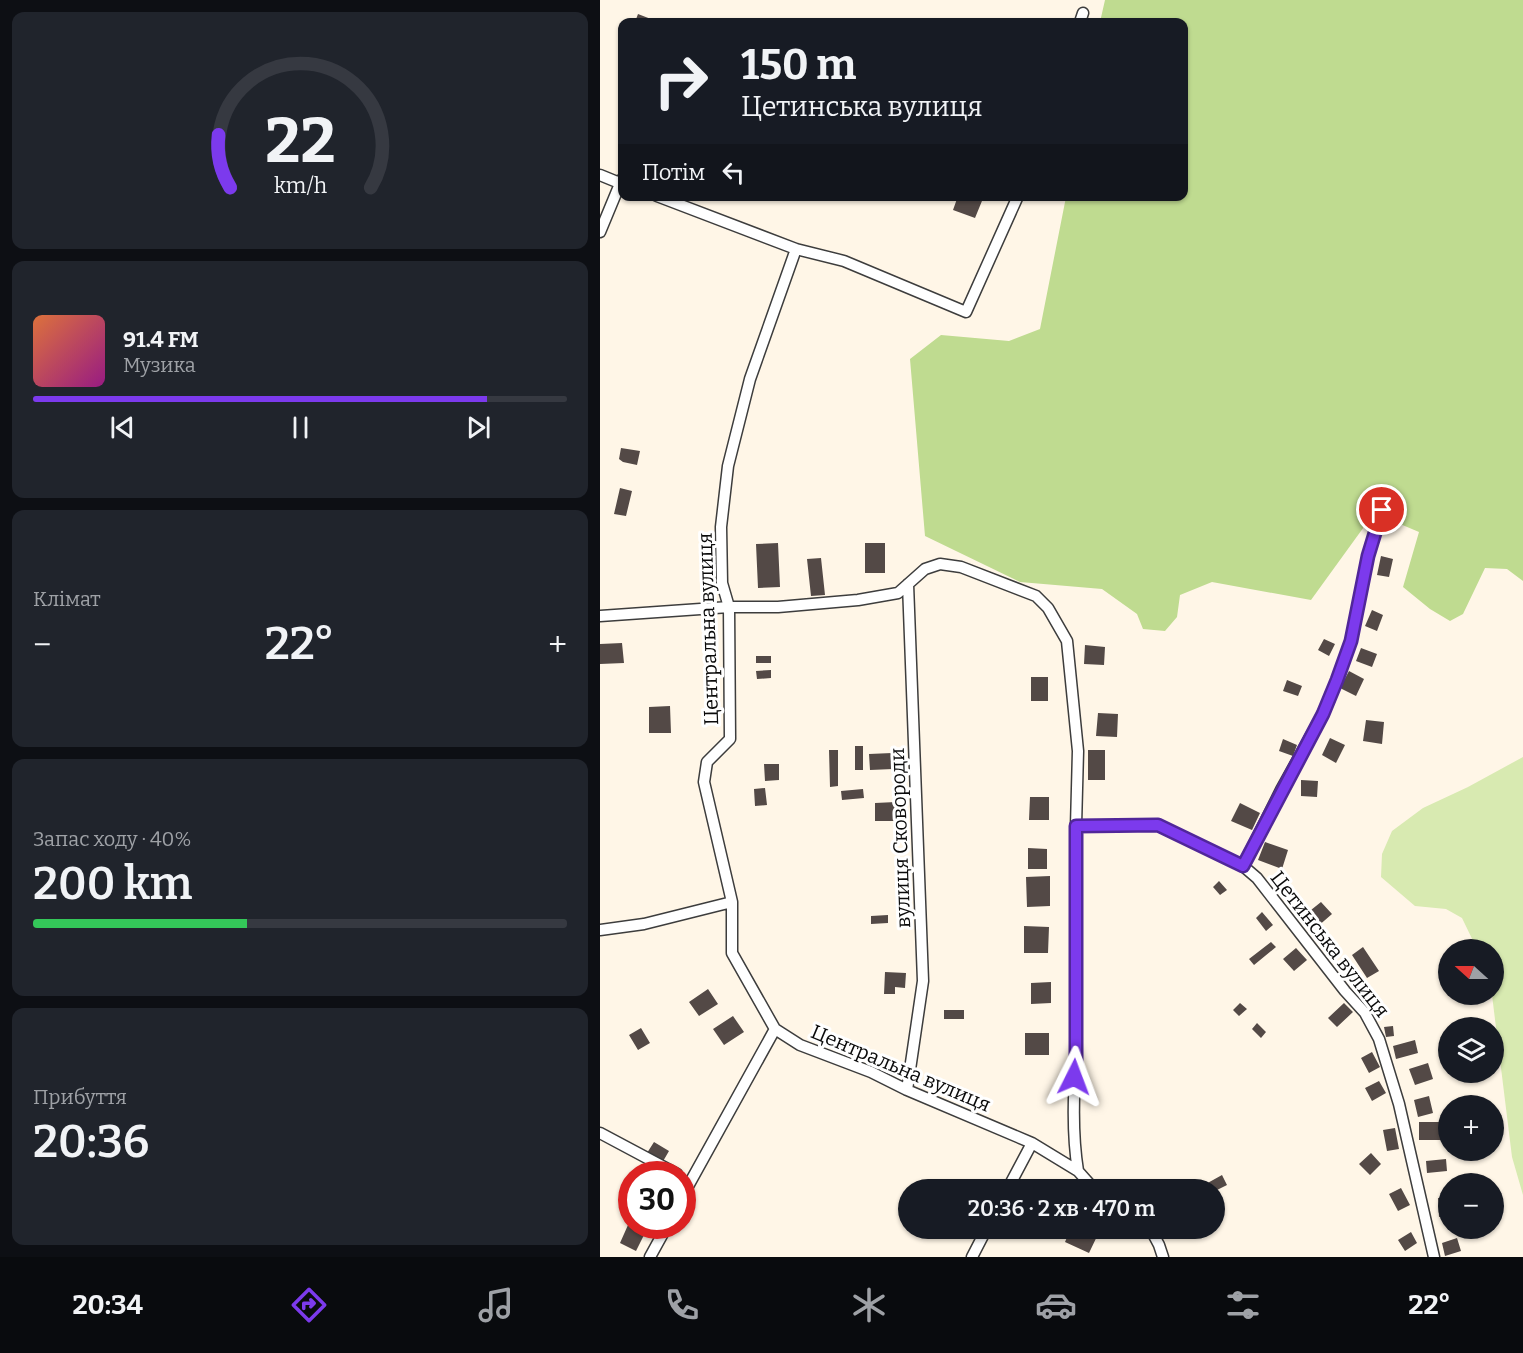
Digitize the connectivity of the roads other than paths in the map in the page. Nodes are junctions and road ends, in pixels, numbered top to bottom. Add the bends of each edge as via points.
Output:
1 (600, 176) edge
2 (618, 181) edge
3 (618, 191) edge
4 (670, 201) edge
5 (1016, 201) edge
6 (600, 232) edge
7 (796, 249) junction
8 (1382, 510) dead end
9 (908, 584) junction
10 (729, 607) junction
11 (600, 616) edge
12 (1076, 826) junction
13 (1243, 866) junction
14 (732, 902) junction
15 (600, 930) edge
16 (775, 1029) junction
17 (907, 1090) junction
18 (600, 1132) edge
19 (1032, 1143) junction
20 (653, 1161) edge
21 (696, 1164) edge
22 (1078, 1171) junction
23 (1014, 1179) edge
24 (1085, 1179) edge
25 (659, 1239) edge
26 (981, 1239) edge
27 (1156, 1239) edge
28 (650, 1257) edge
29 (972, 1257) edge
30 (1163, 1257) edge
31 (1434, 1257) edge

1 - 2 street
3 - 6 street
4 - 7 street
5 - 7 street via 966,312 844,261
7 - 10 street, Центральна вулиця via 750,379 728,466 721,527 722,583
8 - 13 street, Цетинська вулиця via 1368,556 1351,641 1337,680
9 - 10 street via 898,593 858,600
9 - 12 street via 925,569 940,564 961,567 1035,596 1048,608 1068,640 1078,751
9 - 17 street, вулиця Сковороди via 923,981
10 - 11 street
10 - 14 street, Центральна вулиця via 730,739 707,762 704,782
12 - 13 street, Цетинська вулиця via 1158,825
12 - 22 street via 1073,1102
13 - 31 street, Цетинська вулиця via 1257,878 1365,1013 1379,1039 1399,1104
14 - 15 street via 644,924
14 - 16 street, Центральна вулиця via 732,953
16 - 17 street, Центральна вулиця via 800,1045
16 - 21 street
17 - 19 street, Центральна вулиця
18 - 20 street
19 - 22 street, Центральна вулиця
19 - 23 street
22 - 24 street, Центральна вулиця
25 - 28 street
26 - 29 street
27 - 30 street

